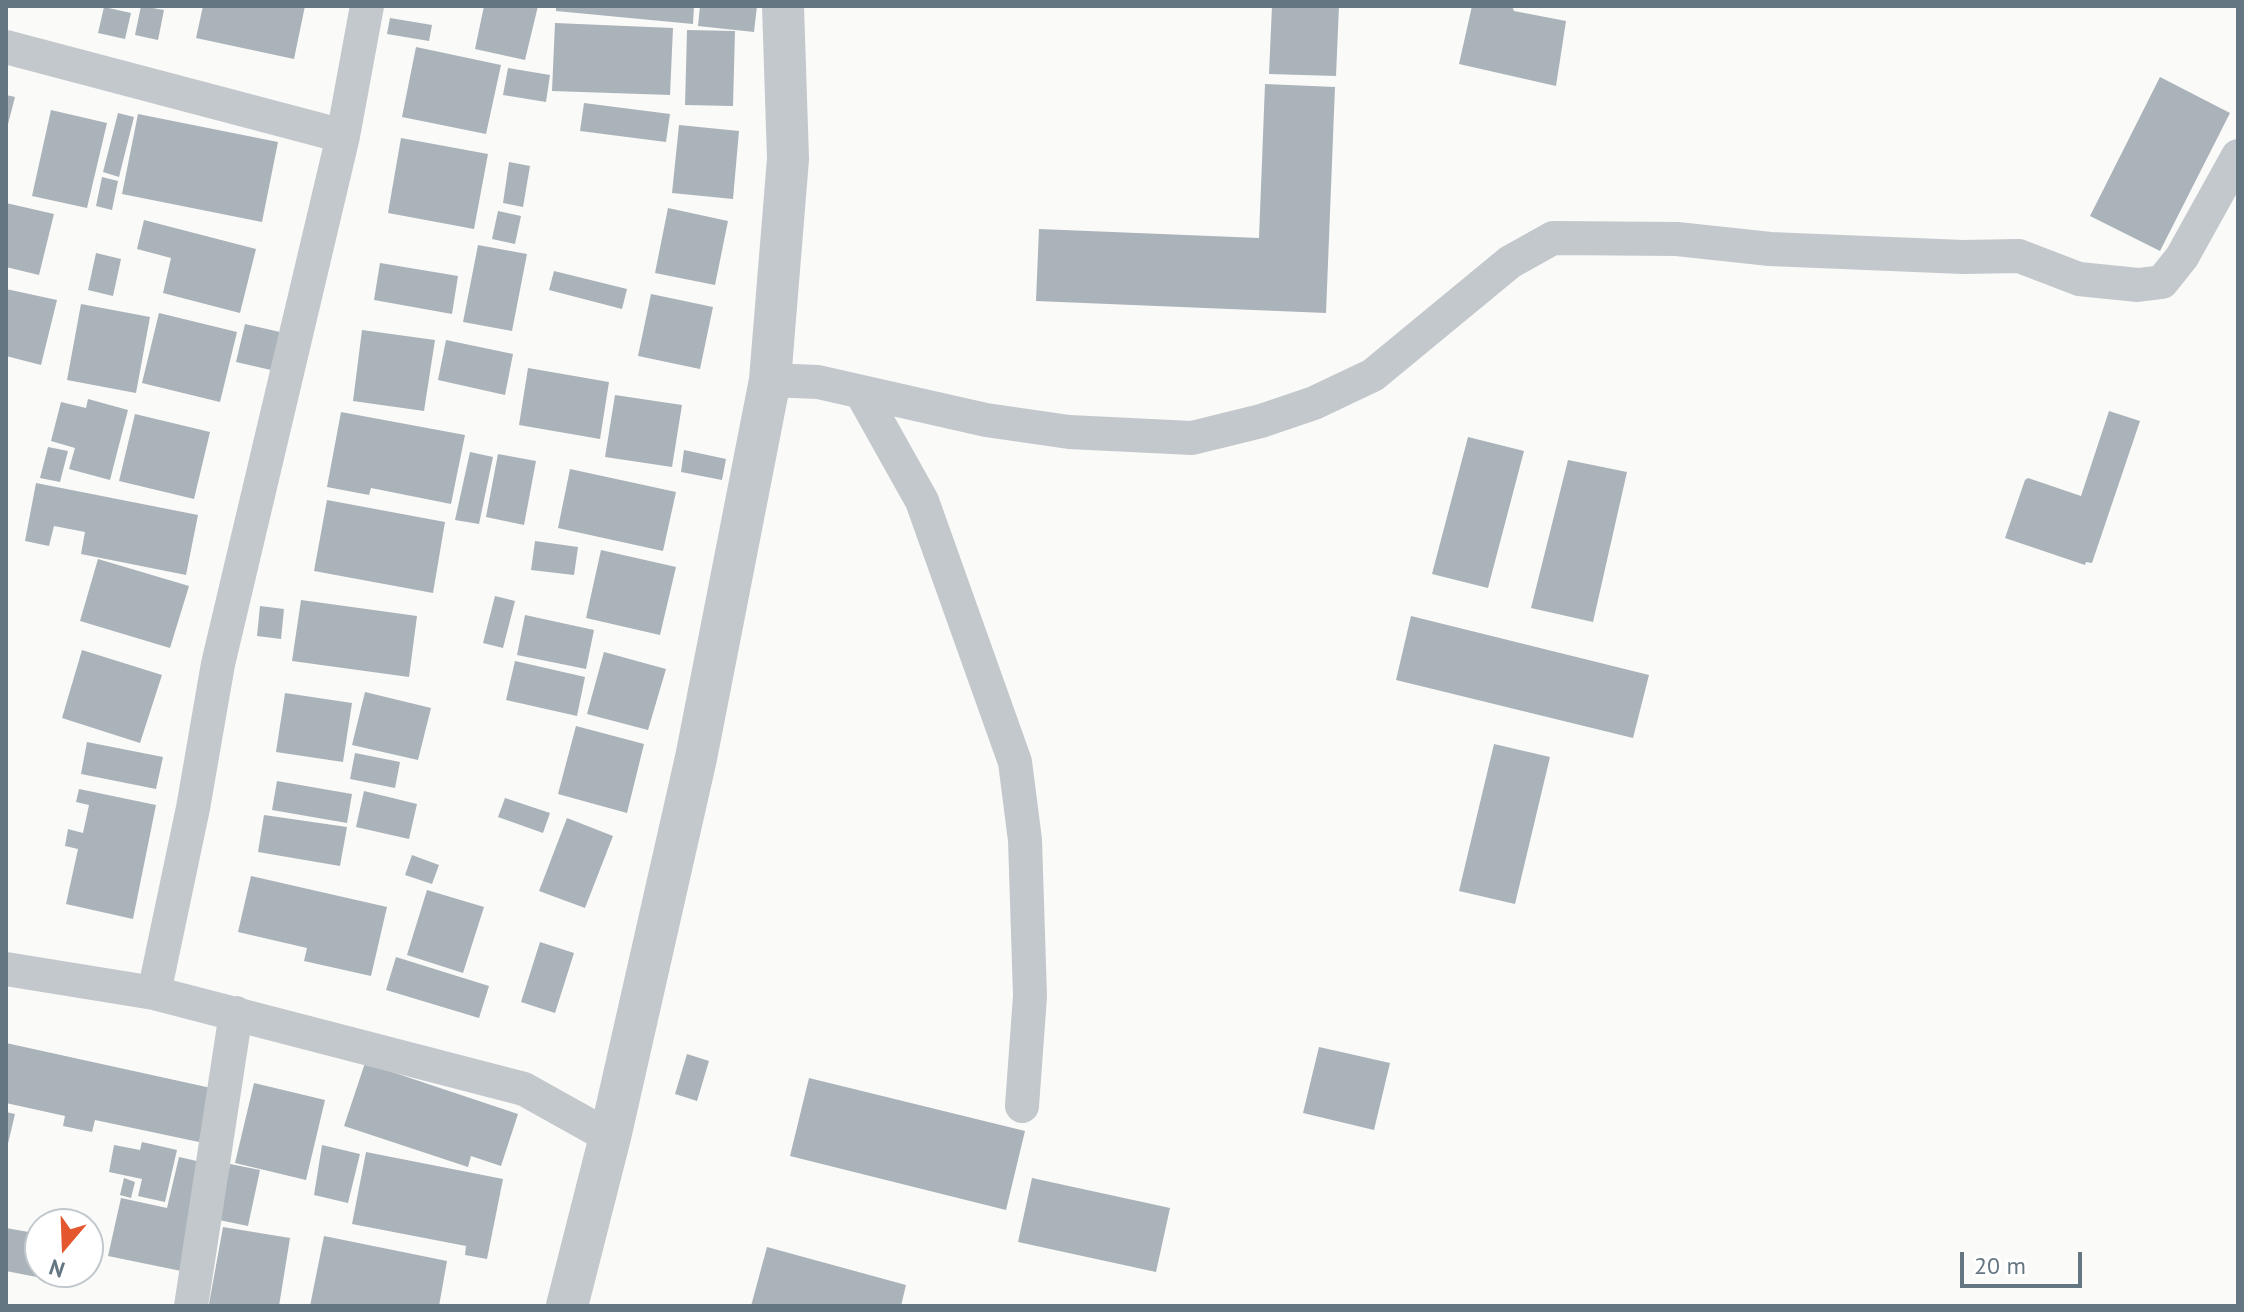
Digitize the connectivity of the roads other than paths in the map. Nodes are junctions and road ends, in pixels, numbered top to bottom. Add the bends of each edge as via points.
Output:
1 (367, 6) edge
2 (783, 6) edge
3 (6, 47) edge
4 (343, 136) junction
5 (2238, 156) edge
6 (770, 380) junction
7 (861, 392) junction
8 (6, 969) edge
9 (154, 993) junction
10 (236, 1013) junction
11 (1022, 1106) dead end
12 (610, 1137) junction
13 (191, 1306) edge
14 (567, 1306) edge

1 - 4 street
2 - 6 street via 788,159
3 - 4 street
4 - 9 street via 218,664
5 - 7 street via 2182,257 2162,282 2079,279 2019,256 1553,238 1510,262 1373,375 1314,403 1192,438 1069,432
6 - 7 street via 818,382
6 - 12 street via 696,758
7 - 11 street via 922,501 1015,762 1025,840 1030,996
8 - 9 street
9 - 10 street
10 - 12 street via 524,1089
10 - 13 street
12 - 14 street

